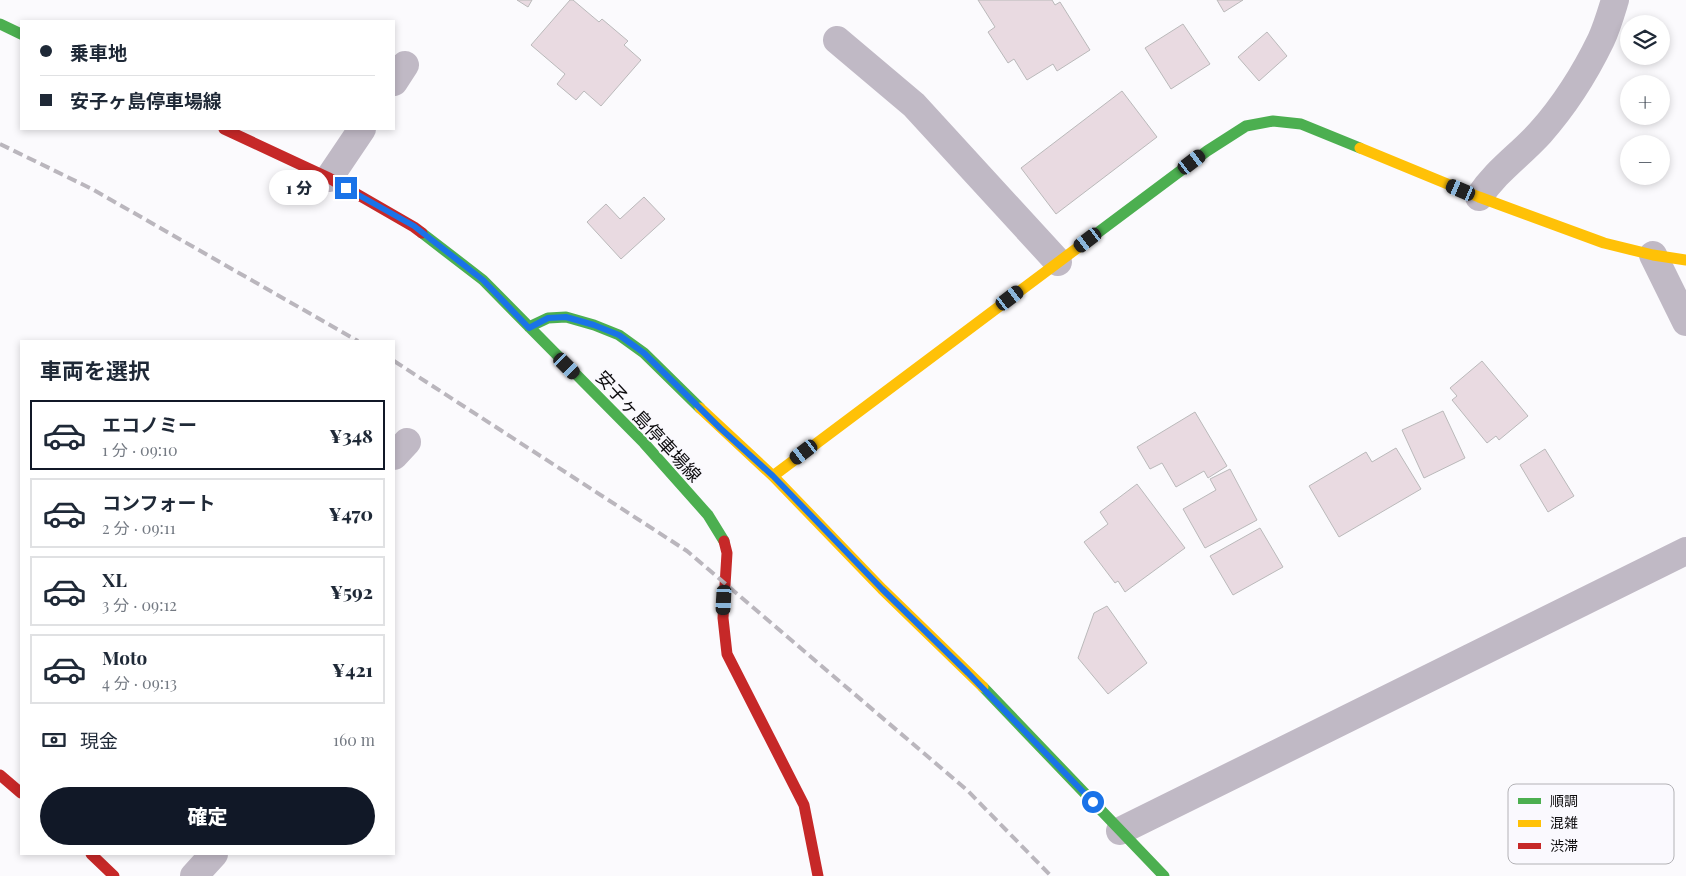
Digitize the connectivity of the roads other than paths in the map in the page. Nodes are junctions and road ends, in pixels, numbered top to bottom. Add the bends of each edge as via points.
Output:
1 (1616, 0) edge
2 (0, 24) edge
3 (20, 34) edge
4 (837, 40) dead end
5 (226, 130) edge
6 (361, 130) edge
7 (328, 178) junction
8 (1478, 197) junction
9 (1653, 255) junction
10 (1686, 260) edge
11 (1058, 262) junction
12 (1686, 322) edge
13 (529, 328) junction
14 (773, 476) junction
15 (1686, 551) edge
16 (0, 775) edge
17 (20, 792) edge
18 (1120, 830) junction
19 (92, 855) edge
20 (213, 855) edge
21 (114, 876) edge
22 (194, 876) edge
23 (818, 876) edge
24 (1164, 876) edge

1 - 8 street via 1601,39 1563,103
2 - 3 main road
4 - 11 street via 914,105
5 - 7 main road, 安子ヶ島停車場線
6 - 7 street
7 - 13 main road, 安子ヶ島停車場線 via 414,226 483,280
8 - 9 main road via 1604,243
8 - 11 main road via 1301,124 1273,121 1246,126 1228,137
9 - 10 main road
9 - 12 street
11 - 14 main road
13 - 14 main road via 548,318 566,317 619,335 644,353
13 - 23 main road, 安子ヶ島停車場線 via 644,443 708,515 723,539 727,553 723,618 727,654 804,806
14 - 18 main road
15 - 18 street
16 - 17 main road
18 - 24 main road
19 - 21 main road
20 - 22 street

